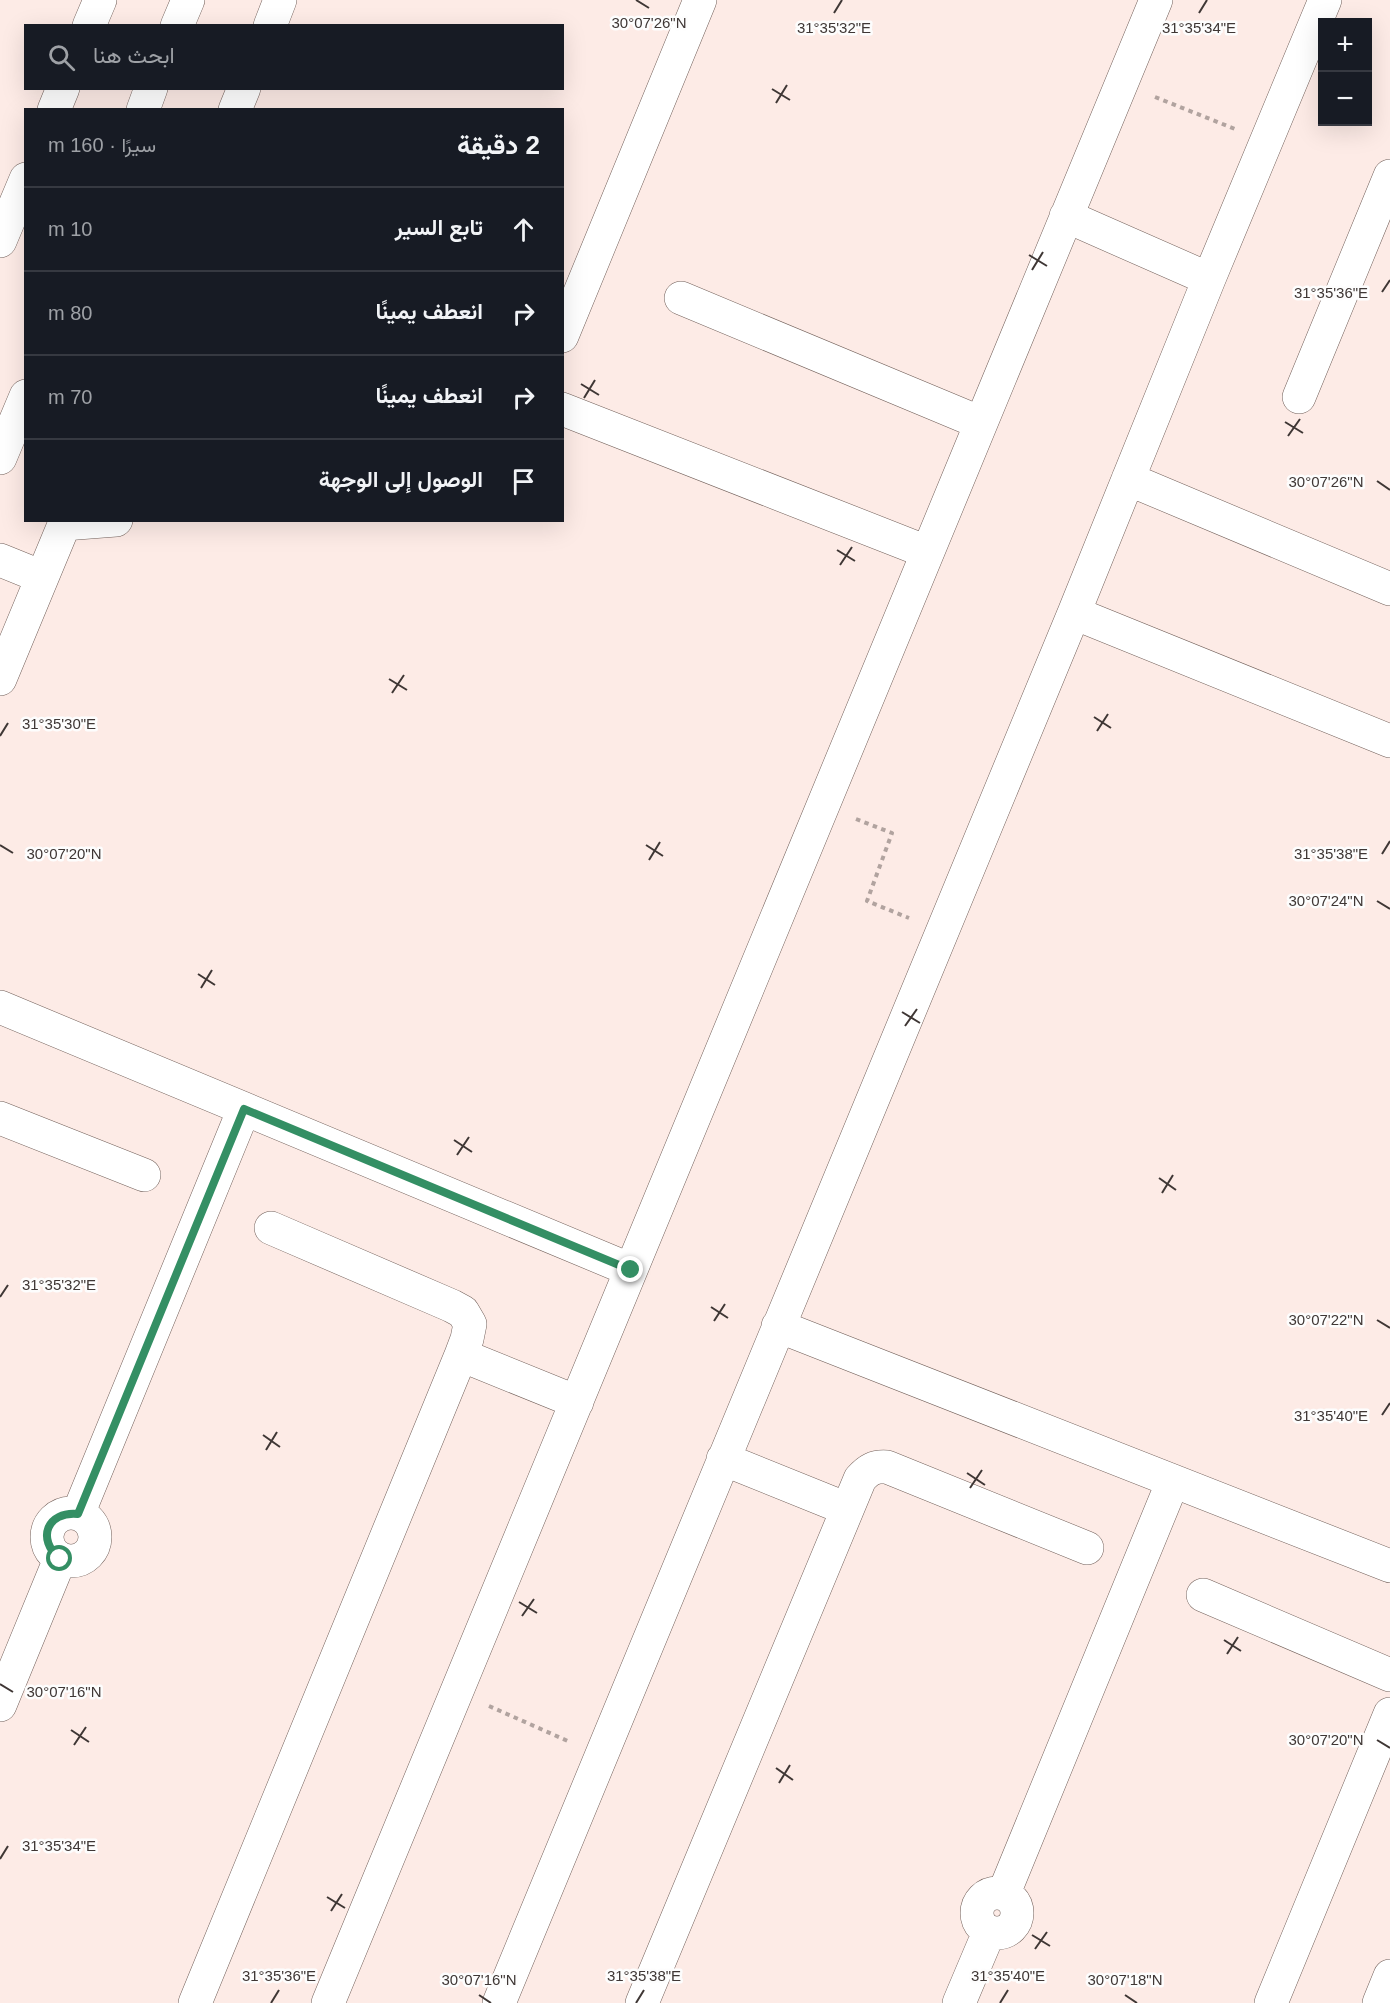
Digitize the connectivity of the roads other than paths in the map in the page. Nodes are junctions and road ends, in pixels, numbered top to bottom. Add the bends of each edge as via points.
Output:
1 (100, 0) edge
2 (188, 0) edge
3 (280, 0) edge
4 (700, 0) edge
5 (1156, 0) edge
6 (1325, 0) edge
7 (90, 24) edge
8 (178, 24) edge
9 (271, 24) edge
10 (62, 90) edge
11 (150, 90) edge
12 (243, 90) edge
13 (55, 108) edge
14 (144, 108) edge
15 (236, 108) edge
16 (1390, 177) edge
17 (24, 184) edge
18 (1066, 216) junction
19 (0, 241) edge
20 (1209, 279) junction
21 (681, 298) dead end
22 (564, 331) edge
23 (1299, 397) dead end
24 (24, 401) edge
25 (564, 410) edge
26 (981, 423) junction
27 (0, 458) edge
28 (1128, 479) junction
29 (65, 522) edge
30 (927, 552) junction
31 (0, 560) edge
32 (42, 577) junction
33 (1390, 589) edge
34 (1074, 613) junction
35 (0, 679) edge
36 (1390, 741) edge
37 (0, 1007) edge
38 (244, 1109) junction
39 (0, 1118) edge
40 (144, 1175) dead end
41 (272, 1228) dead end
42 (631, 1270) junction
43 (778, 1326) junction
44 (461, 1355) junction
45 (577, 1402) junction
46 (723, 1459) junction
47 (1173, 1481) junction
48 (847, 1509) junction
49 (1088, 1548) dead end
50 (1390, 1566) edge
51 (1203, 1595) dead end
52 (1390, 1675) edge
53 (0, 1705) edge
54 (1390, 1714) edge
55 (1390, 1976) edge
56 (195, 2003) edge
57 (328, 2003) edge
58 (499, 2003) edge
59 (642, 2003) edge
60 (959, 2003) edge
61 (1271, 2003) edge
62 (1379, 2003) edge

1 - 7 street
2 - 8 street
3 - 9 street
4 - 22 street
5 - 18 street
6 - 20 street
10 - 13 street
11 - 14 street
12 - 15 street
16 - 23 street
17 - 19 street
18 - 20 street
18 - 26 street
20 - 28 street
21 - 26 street
24 - 27 street
25 - 30 street
26 - 30 street
28 - 33 street
28 - 34 street
29 - 32 street
30 - 42 street
31 - 32 street
32 - 35 street
34 - 36 street
34 - 43 street
37 - 38 street
38 - 42 street
38 - 53 street via 78,1514 90,1521 95,1533 93,1546 74,1561 60,1559
39 - 40 street
41 - 44 street via 462,1312 470,1324
42 - 45 street
43 - 46 street
43 - 47 street
44 - 45 street
44 - 56 street
45 - 57 street
46 - 48 street
46 - 58 street
47 - 50 street
47 - 60 street via 1004,1893 1014,1900 1017,1921 1000,1934 989,1932
48 - 49 street via 867,1471 887,1467
48 - 59 street
51 - 52 street
54 - 61 street
55 - 62 street

